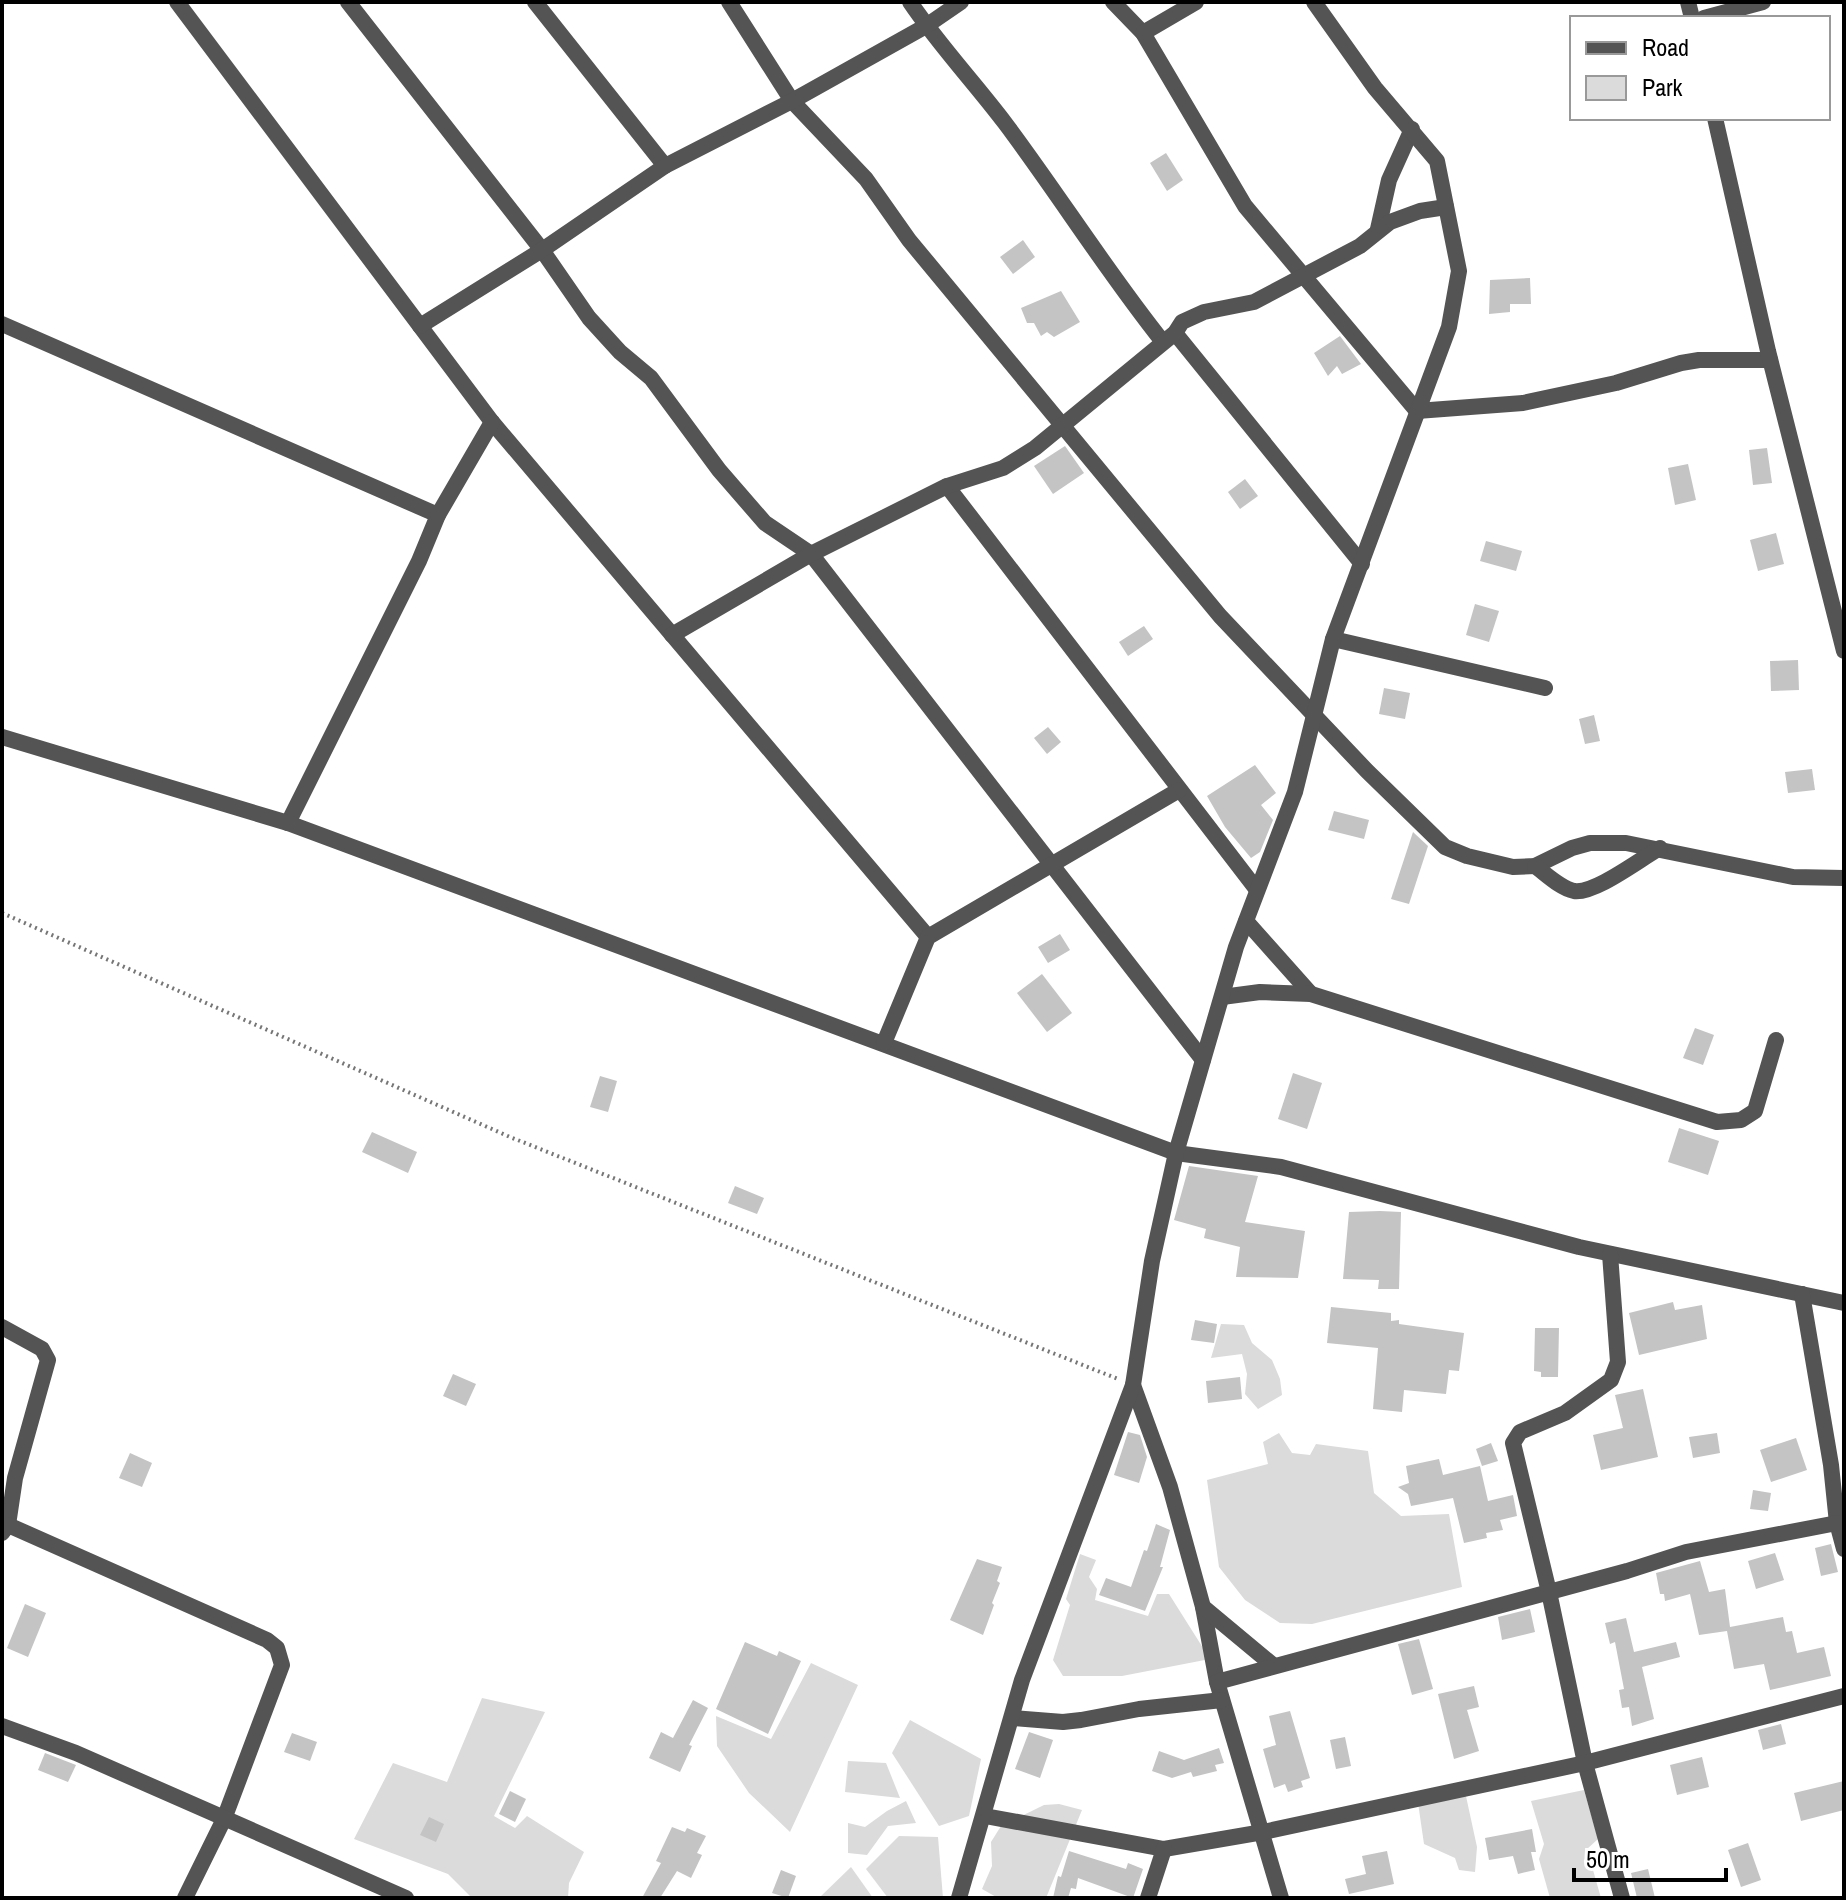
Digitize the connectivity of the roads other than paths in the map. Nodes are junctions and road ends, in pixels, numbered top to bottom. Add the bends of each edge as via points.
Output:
1 (177, 2) edge
2 (348, 2) edge
3 (535, 2) edge
4 (729, 2) edge
5 (910, 2) edge
6 (961, 2) edge
7 (1113, 2) edge
8 (1196, 2) edge
9 (1314, 2) edge
10 (1763, 2) edge
11 (1711, 16) edge
12 (926, 26) junction
13 (1143, 33) junction
14 (792, 101) junction
15 (1715, 120) edge
16 (1412, 129) junction
17 (665, 166) junction
18 (1446, 207) junction
19 (1378, 229) junction
20 (542, 250) junction
21 (1305, 275) junction
22 (2, 324) edge
23 (420, 326) junction
24 (1169, 338) junction
25 (1770, 360) junction
26 (1417, 411) junction
27 (492, 422) junction
28 (1061, 426) junction
29 (947, 486) junction
30 (438, 515) junction
31 (811, 554) junction
32 (1362, 564) junction
33 (672, 635) junction
34 (1333, 639) junction
35 (1844, 651) edge
36 (1545, 688) dead end
37 (1313, 712) junction
38 (2, 737) edge
39 (1179, 790) junction
40 (288, 823) junction
41 (1660, 848) junction
42 (1051, 863) junction
43 (1535, 866) junction
44 (1844, 878) edge
45 (1257, 890) junction
46 (1246, 921) junction
47 (928, 937) junction
48 (1311, 994) junction
49 (1222, 997) junction
50 (1776, 1040) dead end
51 (884, 1043) junction
52 (1203, 1060) junction
53 (1176, 1153) junction
54 (1610, 1254) junction
55 (1802, 1294) junction
56 (1844, 1303) edge
57 (2, 1327) edge
58 (1133, 1385) junction
59 (1837, 1523) junction
60 (5, 1529) edge
61 (1844, 1549) edge
62 (1549, 1592) junction
63 (1203, 1607) junction
64 (1274, 1666) junction
65 (1217, 1682) junction
66 (1844, 1696) edge
67 (1222, 1700) junction
68 (1012, 1718) junction
69 (2, 1726) edge
70 (1585, 1763) junction
71 (985, 1816) junction
72 (224, 1819) junction
73 (1263, 1832) junction
74 (1164, 1849) junction
75 (185, 1898) edge
76 (406, 1898) edge
77 (959, 1898) edge
78 (1148, 1898) edge
79 (1281, 1898) edge
80 (1622, 1898) edge

1 - 23 street
2 - 20 street
3 - 17 street
4 - 14 street
5 - 12 street
6 - 12 street
7 - 13 street
8 - 13 street
9 - 16 street via 1375,88
10 - 11 street
12 - 14 street
12 - 24 street via 1004,121 1123,292
13 - 21 street via 1245,206
14 - 17 street
14 - 28 street via 866,179 909,240
15 - 25 street
16 - 18 street via 1437,161
16 - 19 street via 1389,180
17 - 20 street
18 - 19 street via 1420,211
18 - 26 street via 1459,271 1449,327
19 - 21 street via 1360,246
20 - 23 street
20 - 31 street via 589,318 651,378 765,523
21 - 24 street via 1254,302 1182,322
21 - 26 street
22 - 30 street
23 - 27 street
24 - 28 street
24 - 32 street
25 - 26 street via 1699,360 1523,403
25 - 35 street
26 - 32 street
27 - 30 street
27 - 33 street
28 - 29 street via 1003,468
28 - 37 street via 1220,616
29 - 31 street
29 - 39 street
30 - 40 street
31 - 33 street
31 - 42 street
32 - 34 street
33 - 47 street
34 - 36 street
34 - 37 street
37 - 43 street via 1445,847 1513,867
37 - 45 street via 1295,792
38 - 40 street
39 - 42 street
39 - 45 street
40 - 51 street
41 - 43 street via 1590,843
41 - 43 street via 1585,891 1565,887
41 - 44 street via 1793,877
42 - 47 street
42 - 52 street
45 - 46 street
46 - 48 street
46 - 49 street
47 - 51 street
48 - 49 street
48 - 50 street via 1717,1122 1741,1120 1755,1111
49 - 52 street
51 - 53 street
52 - 53 street
53 - 54 street via 1281,1167
53 - 58 street
54 - 55 street
54 - 62 street via 1616,1372 1565,1413 1520,1432 1513,1443
55 - 56 street
55 - 59 street
57 - 60 street via 42,1349 48,1360
58 - 63 street via 1170,1487
58 - 68 street
59 - 61 street
59 - 62 street via 1686,1552
60 - 72 street via 277,1648 282,1665
62 - 64 street
62 - 70 street
63 - 64 street
63 - 65 street
64 - 65 street
65 - 67 street
66 - 70 street
67 - 68 street via 1063,1722
67 - 73 street
68 - 71 street
69 - 72 street
70 - 73 street
70 - 80 street
71 - 74 street
71 - 77 street
72 - 75 street
72 - 76 street
73 - 74 street
73 - 79 street
74 - 78 street

